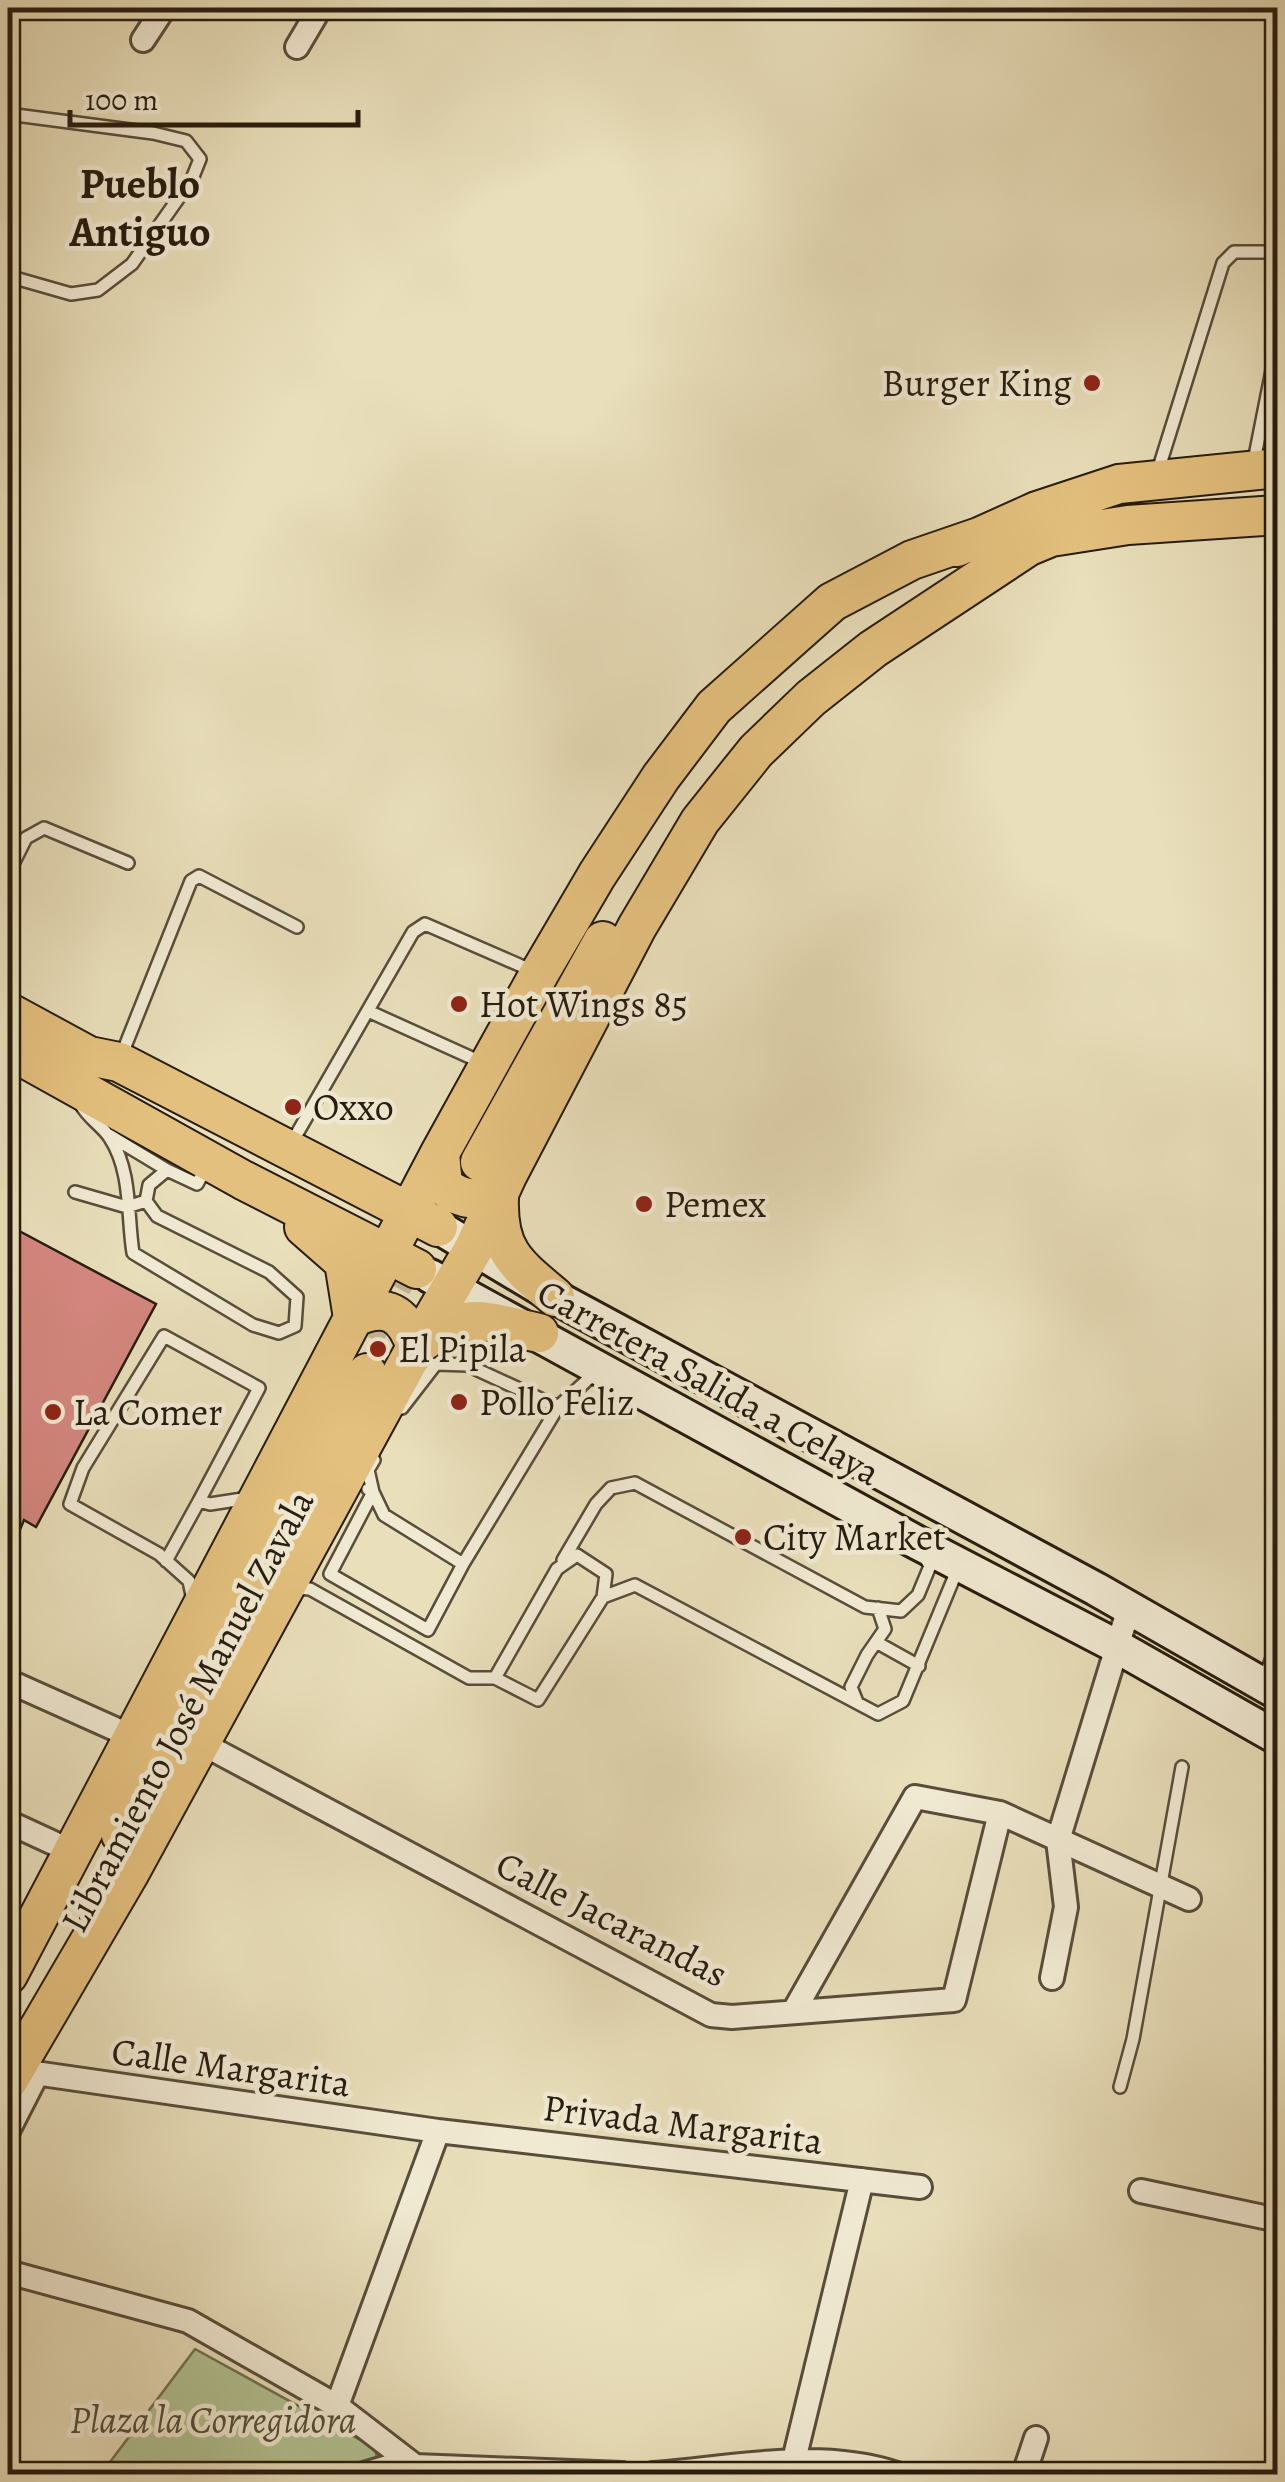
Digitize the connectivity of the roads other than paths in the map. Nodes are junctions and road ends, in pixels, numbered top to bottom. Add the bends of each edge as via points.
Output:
1 (164, 8) edge
2 (320, 8) edge
3 (143, 40) dead end
4 (297, 47) dead end
5 (8, 114) edge
6 (1278, 252) edge
7 (8, 276) edge
8 (1278, 340) edge
9 (1265, 469) edge
10 (1156, 479) junction
11 (1278, 515) edge
12 (980, 537) junction
13 (128, 863) dead end
14 (8, 874) edge
15 (297, 927) dead end
16 (539, 974) junction
17 (368, 1011) junction
18 (8, 1012) edge
19 (8, 1049) edge
20 (490, 1066) junction
21 (93, 1068) junction
22 (109, 1135) junction
23 (289, 1148) junction
24 (210, 1162) junction
25 (471, 1165) junction
26 (167, 1170) junction
27 (243, 1180) junction
28 (76, 1192) dead end
29 (146, 1201) junction
30 (127, 1207) junction
31 (424, 1220) junction
32 (474, 1248) junction
33 (402, 1261) junction
34 (451, 1288) junction
35 (556, 1298) junction
36 (353, 1318) junction
37 (539, 1333) junction
38 (416, 1347) junction
39 (600, 1368) junction
40 (558, 1407) junction
41 (392, 1426) dead end
42 (384, 1440) dead end
43 (357, 1490) junction
44 (258, 1497) junction
45 (200, 1501) junction
46 (978, 1526) junction
47 (916, 1542) junction
48 (166, 1562) junction
49 (463, 1564) junction
50 (959, 1564) junction
51 (556, 1570) junction
52 (286, 1588) junction
53 (603, 1597) junction
54 (878, 1608) junction
55 (1128, 1608) junction
56 (196, 1618) junction
57 (876, 1642) junction
58 (1278, 1643) edge
59 (1116, 1646) junction
60 (919, 1666) junction
61 (495, 1678) junction
62 (8, 1680) edge
63 (1270, 1689) edge
64 (857, 1702) junction
65 (133, 1738) junction
66 (1278, 1738) edge
67 (201, 1743) junction
68 (1182, 1767) dead end
69 (1000, 1814) junction
70 (8, 1822) edge
71 (1058, 1840) junction
72 (73, 1852) junction
73 (1160, 1889) junction
74 (1189, 1899) dead end
75 (11, 1961) edge
76 (1052, 1978) dead end
77 (8, 2002) edge
78 (794, 2011) junction
79 (16, 2069) edge
80 (1120, 2087) dead end
81 (8, 2131) edge
82 (438, 2131) junction
83 (862, 2180) junction
84 (920, 2187) dead end
85 (1141, 2191) dead end
86 (1278, 2220) edge
87 (8, 2272) edge
88 (338, 2406) junction
89 (1036, 2438) dead end
90 (794, 2460) junction
91 (415, 2466) junction
92 (754, 2470) edge
93 (364, 2474) edge
94 (573, 2474) edge
95 (622, 2474) edge
96 (653, 2474) edge
97 (897, 2474) edge
98 (1024, 2474) edge

1 - 3 street
2 - 4 street
5 - 7 lane via 153,133 186,141 200,159 132,264 98,290 72,294
6 - 10 lane via 1234,252 1223,264
8 - 9 lane
9 - 10 main road
10 - 12 main road via 1119,484
11 - 25 main road via 1128,525 1051,538 922,590 829,657 703,784
12 - 16 main road via 912,560 832,602 714,708 661,777
12 - 25 main road via 880,589 822,631 705,742 590,920
13 - 14 lane via 44,828 26,838
15 - 21 lane via 199,876 191,881
16 - 17 lane via 425,924 413,932
16 - 20 main road
17 - 20 lane
17 - 23 lane
18 - 21 main road
19 - 21 main road
20 - 25 main road
21 - 22 lane via 87,1117
21 - 23 main road
21 - 24 main road
22 - 26 lane
22 - 30 lane via 124,1167
23 - 25 main road via 362,1174
23 - 31 main road
24 - 26 lane via 197,1184
24 - 27 main road
25 - 31 main road
25 - 32 main road
25 - 35 main road via 514,1264
26 - 29 lane via 149,1185
27 - 33 main road
27 - 36 main road via 344,1262
28 - 30 lane
29 - 30 lane
29 - 30 lane via 158,1216 269,1272 297,1297 296,1326 279,1333 253,1325 133,1253
31 - 32 main road, Carretera Salida a Celaya
31 - 33 main road
32 - 34 main road
32 - 35 main road, Carretera Salida a Celaya
33 - 34 main road, Carretera Salida a Celaya
33 - 36 main road
34 - 37 main road, Carretera Salida a Celaya
34 - 38 main road
35 - 46 main road, Carretera Salida a Celaya
36 - 38 main road via 371,1310 390,1312 408,1324
36 - 44 main road
37 - 38 main road via 479,1320 446,1325
37 - 39 main road, Carretera Salida a Celaya
38 - 43 main road
39 - 40 lane
39 - 47 main road, Carretera Salida a Celaya
40 - 41 lane via 467,1365 436,1364
40 - 49 lane
42 - 43 lane
43 - 49 lane via 384,1515
43 - 49 lane via 330,1574 428,1630
43 - 52 main road
44 - 45 lane
44 - 56 main road
45 - 48 lane
45 - 48 lane via 259,1388 164,1336 84,1468 70,1504
46 - 50 main road
46 - 55 main road, Carretera Salida a Celaya
47 - 50 main road, Carretera Salida a Celaya
47 - 54 lane via 930,1566 918,1595 901,1611
48 - 56 lane via 189,1582
50 - 59 main road, Carretera Salida a Celaya
50 - 60 lane
51 - 53 lane via 576,1555 606,1574
51 - 54 lane via 596,1504 611,1488 634,1483 865,1607
51 - 61 lane
52 - 61 lane via 310,1588 470,1678
52 - 67 main road
53 - 61 lane via 538,1700
53 - 64 lane via 635,1585
54 - 57 lane via 886,1630
55 - 59 street
55 - 63 main road, Carretera Salida a Celaya
56 - 65 main road
57 - 60 lane
57 - 64 lane via 851,1687
58 - 63 lane
59 - 66 main road, Carretera Salida a Celaya
59 - 71 street
60 - 64 lane via 903,1701 878,1714
62 - 65 street
65 - 72 main road
67 - 78 street, Calle Jacarandas via 711,2015
67 - 79 main road
68 - 73 lane
69 - 71 street
69 - 78 street via 915,1796
69 - 78 street, Calle Jacarandas via 954,2000
70 - 72 street
71 - 73 street
71 - 76 street via 1066,1907
72 - 75 main road
73 - 74 street
73 - 80 lane
77 - 79 main road, Libramiento José Manuel Zavala via 358,1369
79 - 81 street
79 - 82 street, Calle Margarita
82 - 83 street, Privada Margarita
82 - 88 street
83 - 84 street, Privada Margarita
83 - 90 street
85 - 86 street
87 - 88 street via 188,2321
88 - 91 street
89 - 98 street
90 - 92 street
90 - 97 street
91 - 93 street
91 - 94 street
92 - 96 street
94 - 95 street

